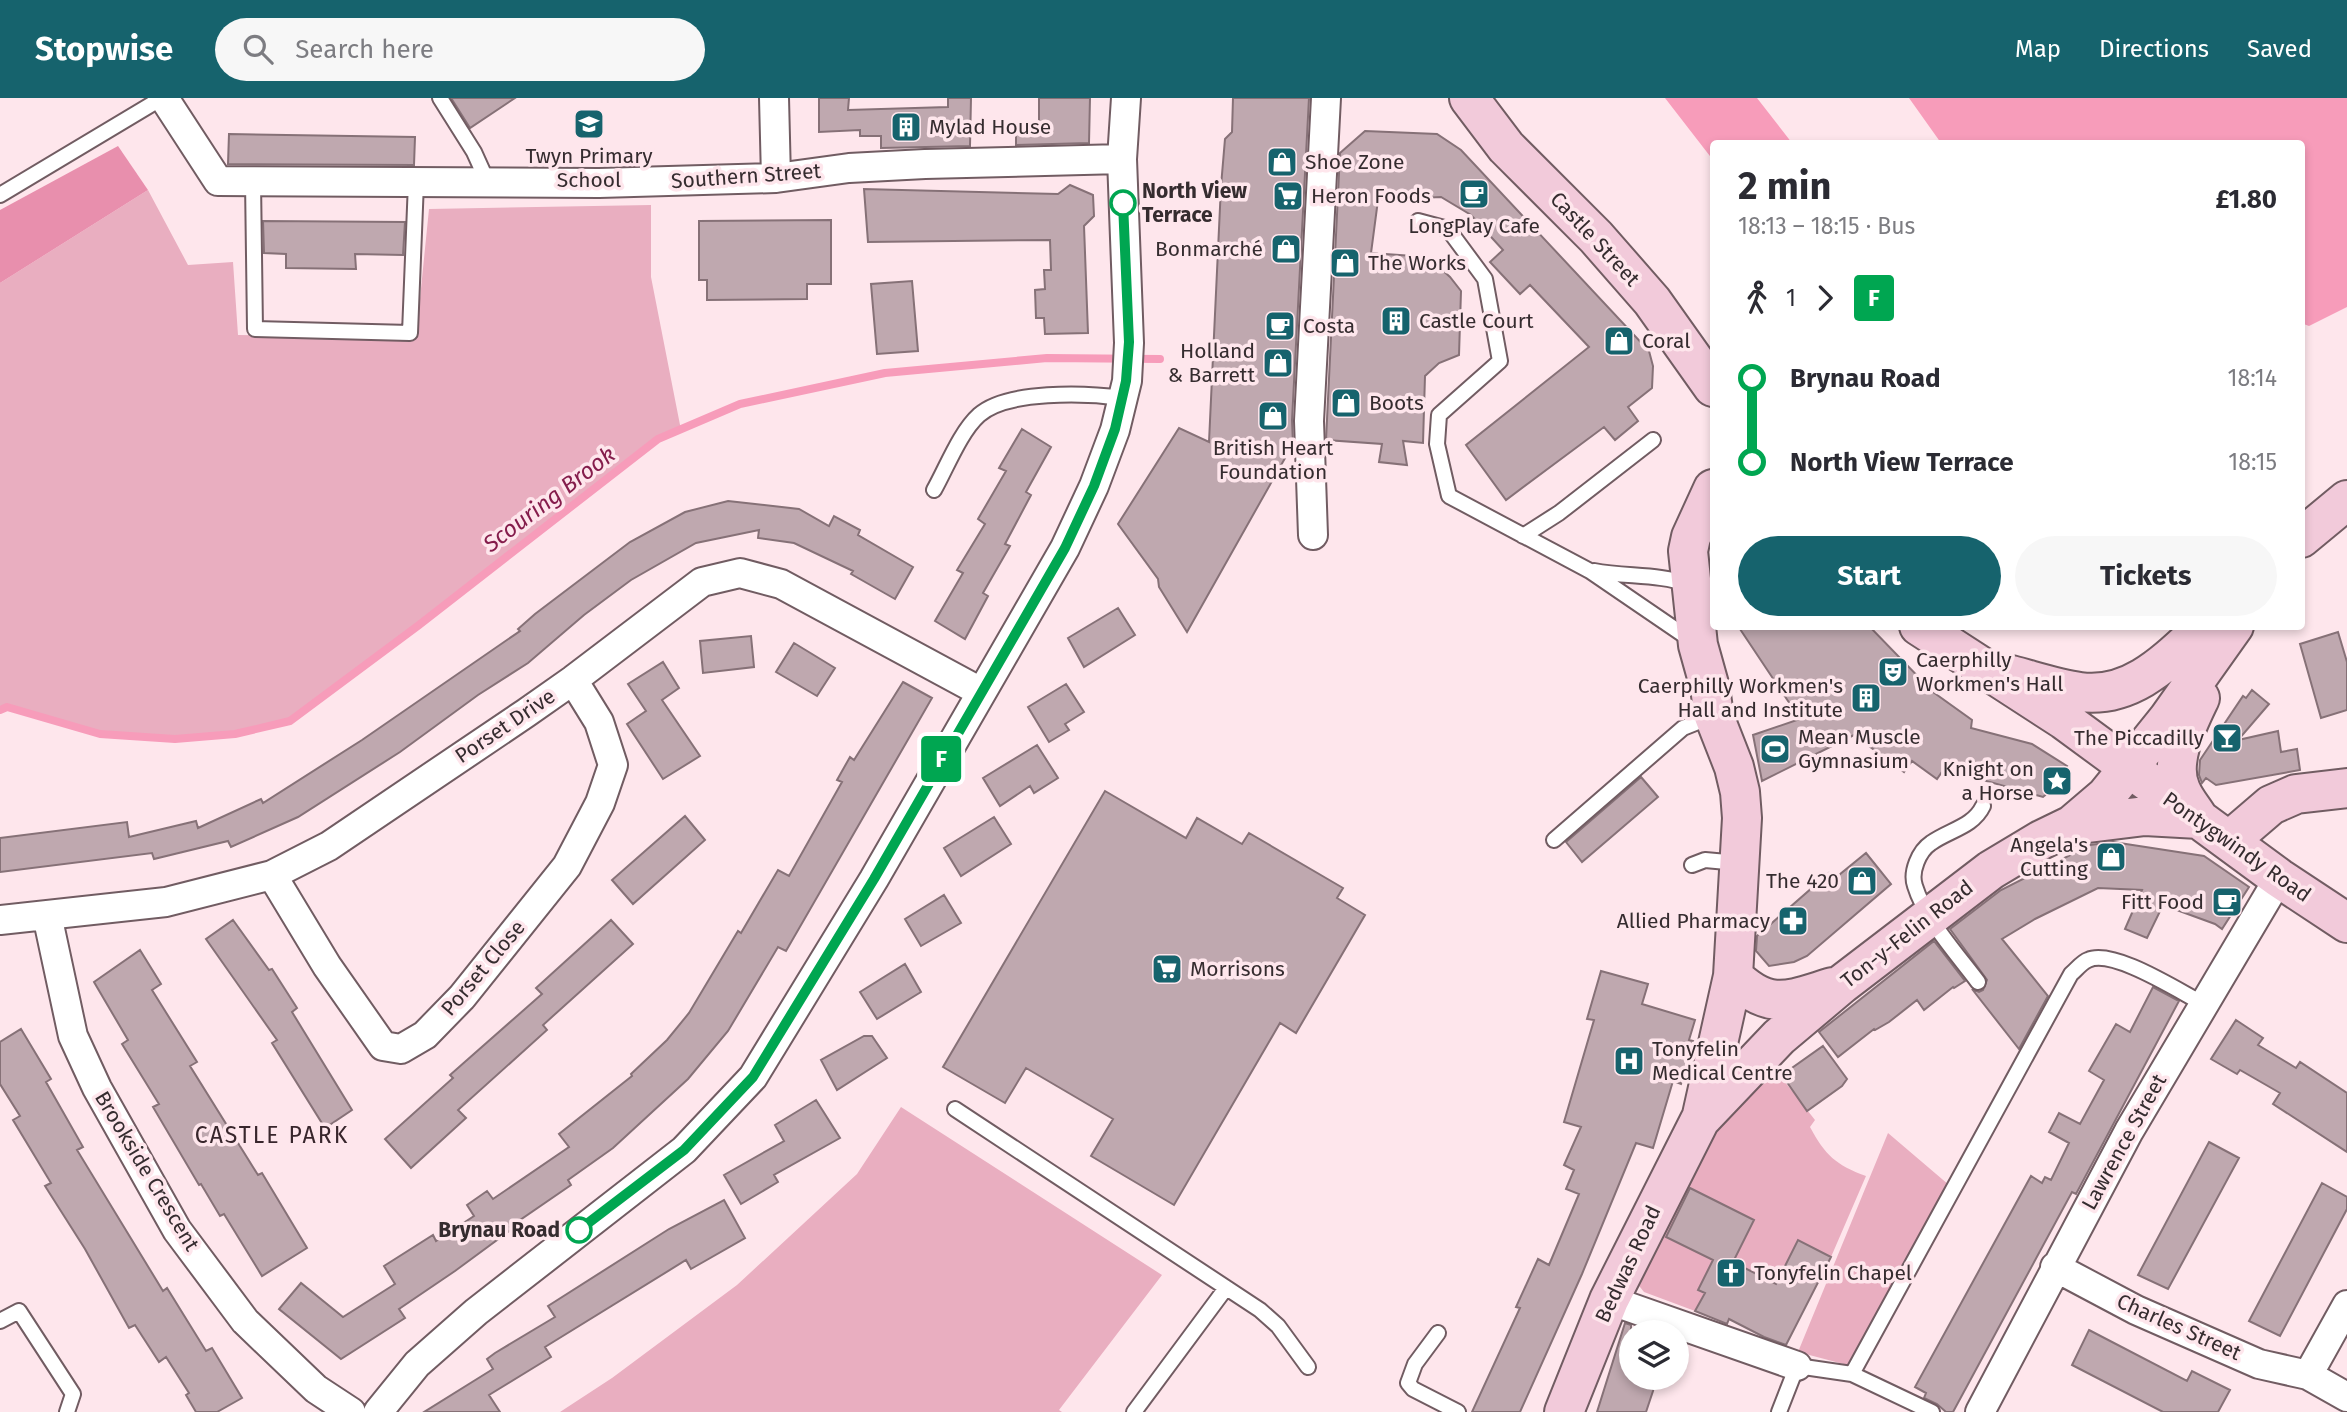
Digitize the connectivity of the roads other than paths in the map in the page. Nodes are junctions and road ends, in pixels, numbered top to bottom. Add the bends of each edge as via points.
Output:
1 (163, 98) edge
2 (440, 98) edge
3 (774, 98) edge
4 (1126, 98) edge
5 (1326, 98) edge
6 (1448, 98) edge
7 (1469, 98) edge
8 (1506, 147) junction
9 (1122, 159) junction
10 (776, 178) junction
11 (254, 181) junction
12 (416, 182) junction
13 (488, 183) junction
14 (0, 195) edge
15 (1418, 221) dead end
16 (1689, 355) junction
17 (1710, 383) edge
18 (1124, 390) junction
19 (1710, 408) edge
20 (1653, 440) dead end
21 (934, 491) dead end
22 (1710, 496) edge
23 (2347, 500) edge
24 (1312, 535) dead end
25 (2305, 535) edge
26 (1523, 536) junction
27 (1710, 544) edge
28 (1590, 570) junction
29 (1691, 585) junction
30 (1925, 630) edge
31 (2213, 633) edge
32 (1698, 645) junction
33 (1982, 668) junction
34 (573, 680) junction
35 (981, 692) junction
36 (1714, 716) junction
37 (2129, 769) junction
38 (2347, 788) edge
39 (1983, 806) dead end
40 (2199, 819) junction
41 (2073, 825) junction
42 (1554, 840) dead end
43 (2229, 841) junction
44 (1739, 863) junction
45 (1692, 865) dead end
46 (272, 876) junction
47 (2278, 878) junction
48 (47, 915) junction
49 (1930, 916) junction
50 (0, 920) edge
51 (2347, 923) edge
52 (1733, 976) junction
53 (1978, 982) dead end
54 (1842, 984) junction
55 (2204, 1004) junction
56 (955, 1109) dead end
57 (1700, 1120) junction
58 (2055, 1267) junction
59 (1226, 1289) junction
60 (1609, 1300) junction
61 (2347, 1305) edge
62 (0, 1321) edge
63 (1438, 1333) dead end
64 (1797, 1366) junction
65 (1308, 1367) dead end
66 (1852, 1374) junction
67 (2308, 1375) junction
68 (2347, 1397) edge
69 (67, 1412) edge
70 (351, 1412) edge
71 (378, 1412) edge
72 (1134, 1412) edge
73 (1458, 1412) edge
74 (1564, 1412) edge
75 (1779, 1412) edge
76 (1932, 1412) edge
77 (1980, 1412) edge

1 - 11 street, Southern Street via 218,181
1 - 14 lane
2 - 13 lane
3 - 10 street
4 - 9 street
5 - 24 street via 1309,421
6 - 8 main road
7 - 8 main road, Castle Street
8 - 16 main road, Castle Street via 1597,237 1652,301
9 - 10 street, Southern Street via 849,168
9 - 18 street via 1129,342
10 - 13 street, Southern Street
11 - 12 street, Southern Street
11 - 12 lane via 255,329 410,333
12 - 13 street, Southern Street
15 - 26 lane via 1448,229 1486,279 1500,361 1439,415 1437,444 1449,496
16 - 17 main road, Castle Street
16 - 19 main road
18 - 21 lane via 1018,399 990,409 971,423
18 - 35 street via 1094,486 1065,548
20 - 26 lane
22 - 29 main road via 1688,551
23 - 25 main road
26 - 28 lane
27 - 29 main road via 1700,557
28 - 29 lane via 1665,577
28 - 32 lane
29 - 32 main road
30 - 33 main road
31 - 33 main road via 2133,685 2108,692 2080,692
31 - 37 main road via 2142,702 2133,719
31 - 40 main road via 2178,764 2181,791
32 - 36 main road
33 - 37 main road via 2064,720
34 - 35 street, Porset Drive via 702,582 740,573 781,584
34 - 46 street, Porset Drive via 329,846
34 - 46 street, Porset Close via 599,723 614,765 600,803 567,866 462,997 425,1035 401,1049 383,1046 327,967
35 - 71 street via 753,1077 684,1150 476,1312 417,1364
36 - 42 lane via 1683,727
36 - 44 main road via 1740,792
37 - 40 main road, Pontygwindy Road
37 - 41 main road, Ton-y-Felin Road
38 - 43 main road via 2296,794 2271,805
39 - 49 lane via 1970,822 1918,855 1913,884
40 - 41 main road via 2145,816
40 - 43 main road, Pontygwindy Road
41 - 49 main road, Ton-y-Felin Road via 1991,870
43 - 47 main road, Pontygwindy Road
44 - 45 lane via 1705,860
44 - 52 main road
46 - 48 street, Porset Drive via 166,902
47 - 51 main road, Pontygwindy Road
47 - 55 street, Lawrence Street
48 - 50 street, Porset Drive
48 - 70 street, Brookside Crescent via 73,1036 177,1230 245,1321 316,1389
49 - 53 lane
49 - 54 main road, Ton-y-Felin Road
52 - 54 main road via 1766,999 1794,999
52 - 57 main road
54 - 57 main road, Ton-y-Felin Road via 1779,1037
55 - 58 street, Lawrence Street
55 - 66 lane via 2106,957 2088,959 2071,974
56 - 59 lane
57 - 60 main road, Bedwas Road
58 - 67 street, Charles Street via 2136,1310 2259,1364
58 - 77 street, Lawrence Street
59 - 65 lane via 1278,1326
59 - 72 lane
60 - 64 street
60 - 74 main road, Bedwas Road
61 - 67 street
62 - 69 lane via 19,1311 72,1394
63 - 73 lane via 1408,1382
64 - 66 lane
64 - 75 lane
66 - 76 lane
67 - 68 street, Charles Street

